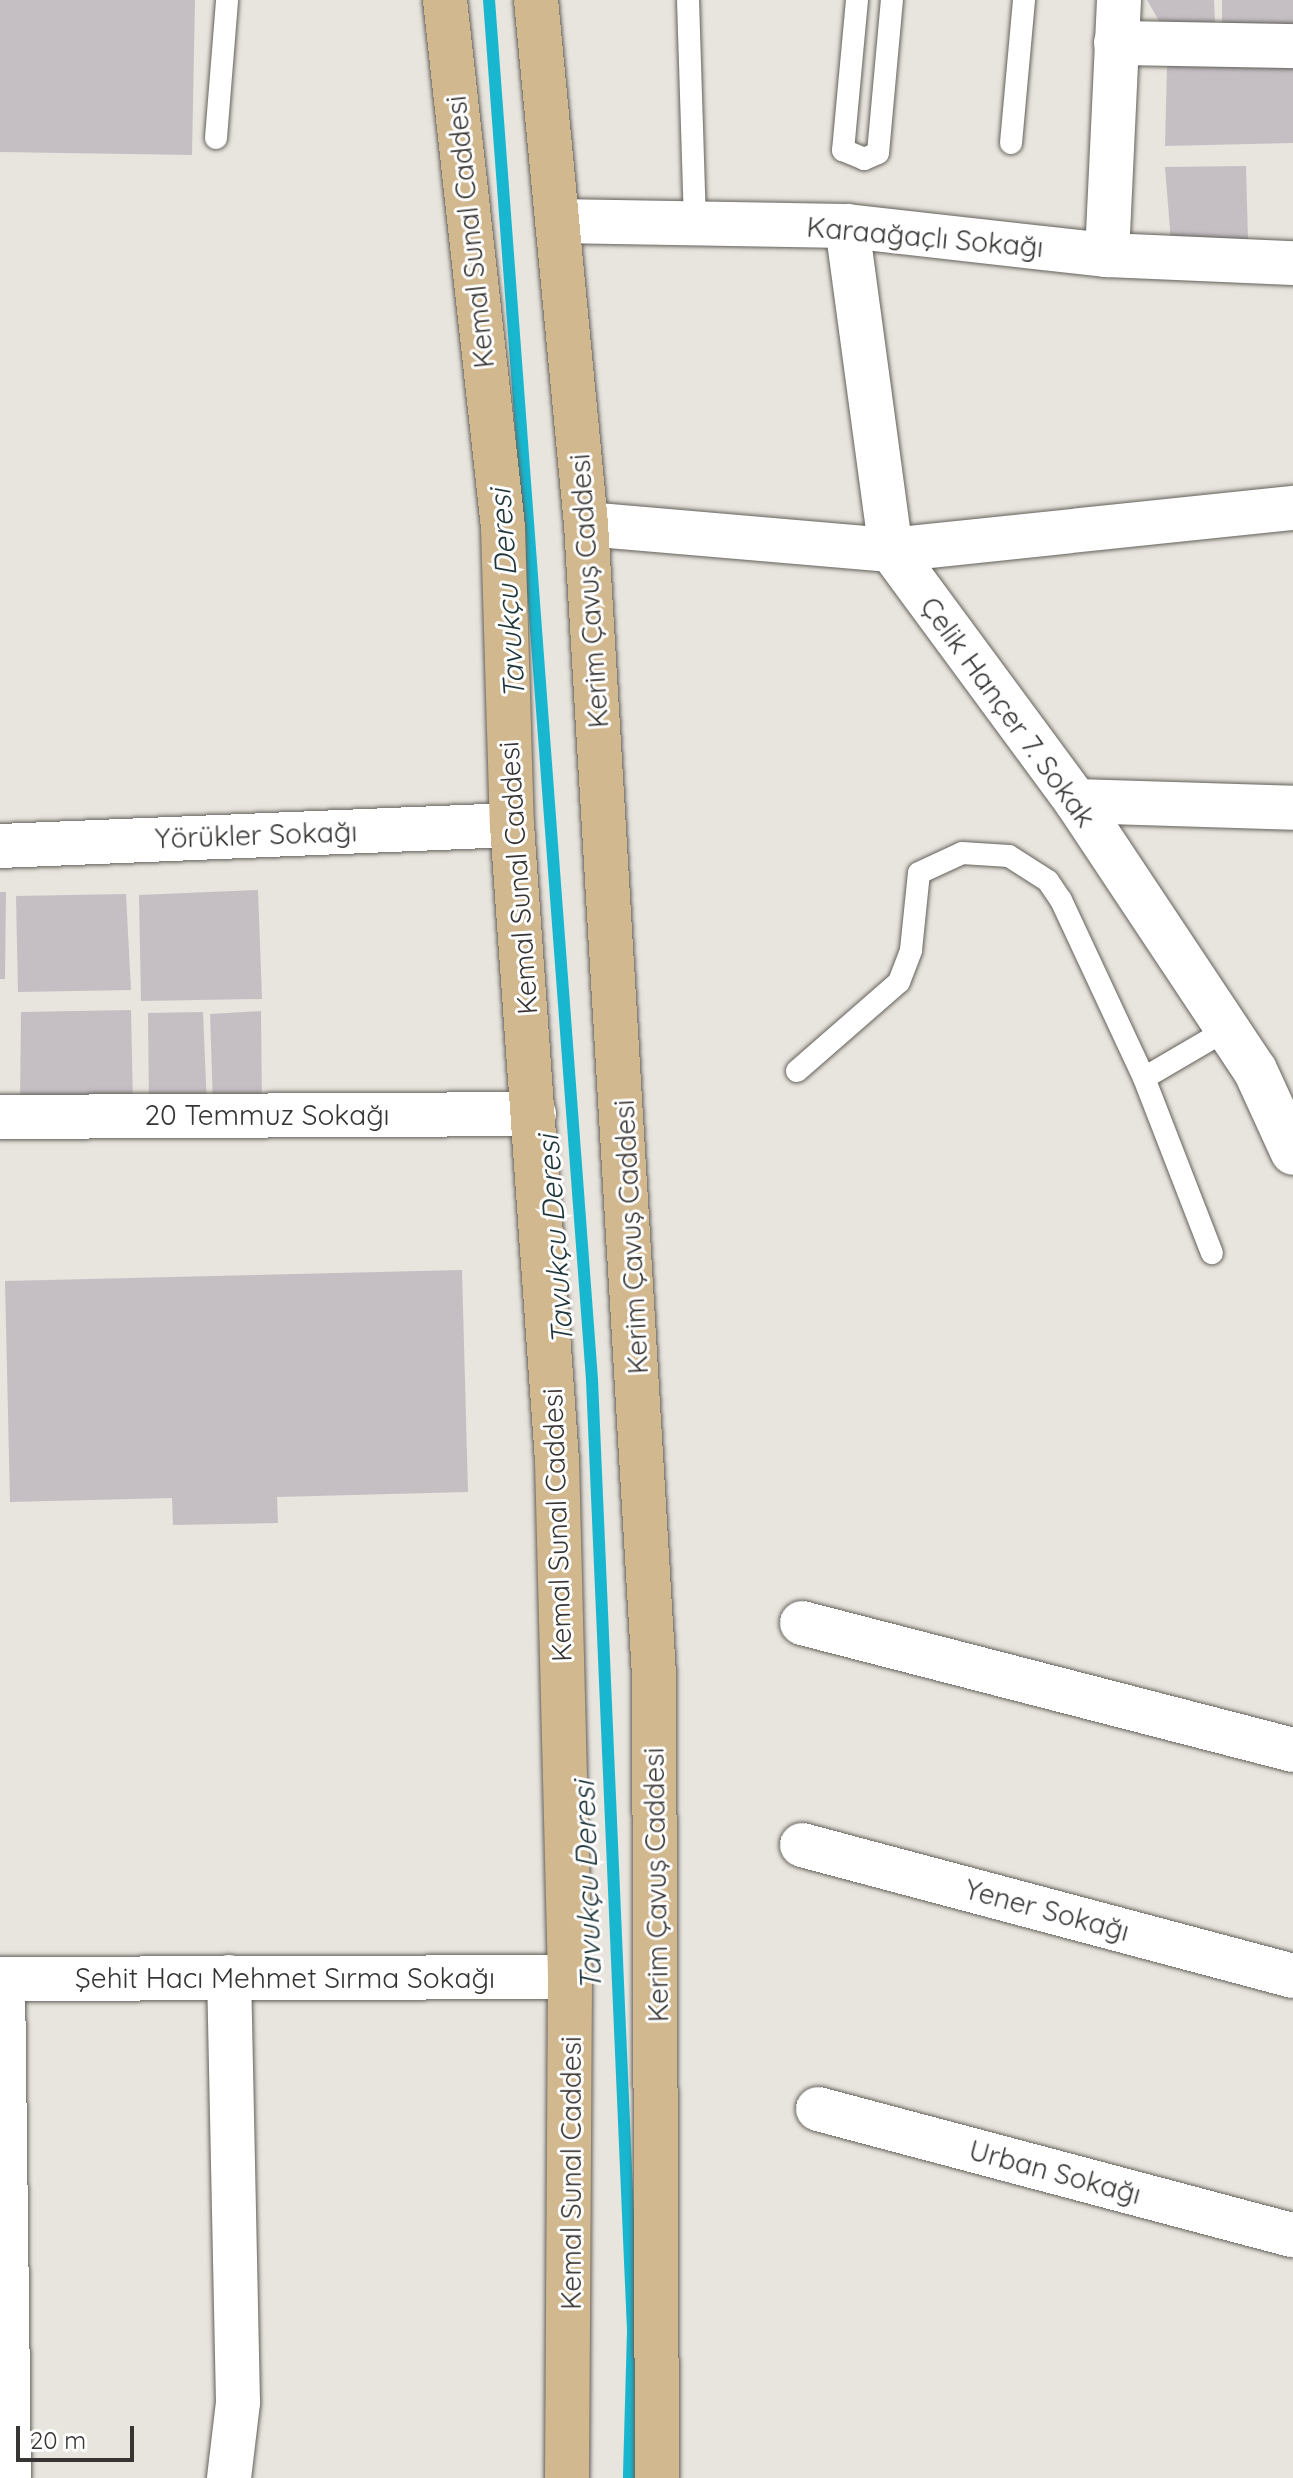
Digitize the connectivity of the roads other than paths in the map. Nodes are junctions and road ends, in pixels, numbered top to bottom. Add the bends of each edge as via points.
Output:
1 (227, 0) edge
2 (445, 0) edge
3 (536, 0) edge
4 (688, 0) edge
5 (857, 0) edge
6 (892, 0) edge
7 (1024, 0) edge
8 (1119, 0) edge
9 (1116, 43) junction
10 (1293, 46) edge
11 (216, 138) dead end
12 (1011, 143) dead end
13 (557, 221) junction
14 (695, 224) junction
15 (847, 226) junction
16 (1107, 255) junction
17 (1293, 263) edge
18 (1293, 508) edge
19 (586, 524) junction
20 (891, 550) junction
21 (1076, 801) junction
22 (1293, 808) edge
23 (512, 825) junction
24 (0, 846) edge
25 (1228, 1029) junction
26 (797, 1071) dead end
27 (1274, 1071) edge
28 (1144, 1078) junction
29 (534, 1114) junction
30 (0, 1117) edge
31 (1293, 1153) edge
32 (1212, 1253) dead end
33 (802, 1623) dead end
34 (1293, 1750) edge
35 (802, 1845) dead end
36 (1293, 1976) edge
37 (229, 1977) junction
38 (570, 1977) junction
39 (2, 1979) edge
40 (818, 2109) dead end
41 (1293, 2235) edge
42 (9, 2478) edge
43 (229, 2478) edge
44 (567, 2478) edge
45 (657, 2478) edge

1 - 11 lane
2 - 23 main road, Kemal Sunal Caddesi via 503,527
3 - 13 main road, Kerim Çavuş Caddesi
4 - 14 lane
5 - 6 lane via 843,150 864,159 878,153
7 - 12 lane
8 - 9 street
9 - 10 street
9 - 16 street
13 - 14 street, Karaağaçlı Sokağı
13 - 19 main road, Kerim Çavuş Caddesi
14 - 15 street, Karaağaçlı Sokağı
15 - 16 street, Karaağaçlı Sokağı
15 - 20 street, Çelik Hançer 7. Sokak
16 - 17 street, Karaağaçlı Sokağı
18 - 20 street
19 - 20 street
19 - 45 main road, Kerim Çavuş Caddesi via 654,1674
20 - 21 street, Çelik Hançer 7. Sokak
21 - 22 street
21 - 25 street, Çelik Hançer 7. Sokak
23 - 24 street, Yörükler Sokağı
23 - 29 main road, Kemal Sunal Caddesi
25 - 27 street, Çelik Hançer 7. Sokak
25 - 28 lane
26 - 28 lane via 899,982 911,950 919,873 939,860 986,851 1030,866 1048,881
27 - 31 street, Çelik Hançer 7. Sokak
28 - 32 lane
29 - 30 street, 20 Temmuz Sokağı
29 - 38 main road, Kemal Sunal Caddesi via 557,1460
33 - 34 street
35 - 36 street, Yener Sokağı
37 - 38 street, Şehit Hacı Mehmet Sırma Sokağı
37 - 39 street, Şehit Hacı Mehmet Sırma Sokağı
37 - 43 street via 238,2402
38 - 44 main road, Kemal Sunal Caddesi
39 - 42 street
40 - 41 street, Urban Sokağı

